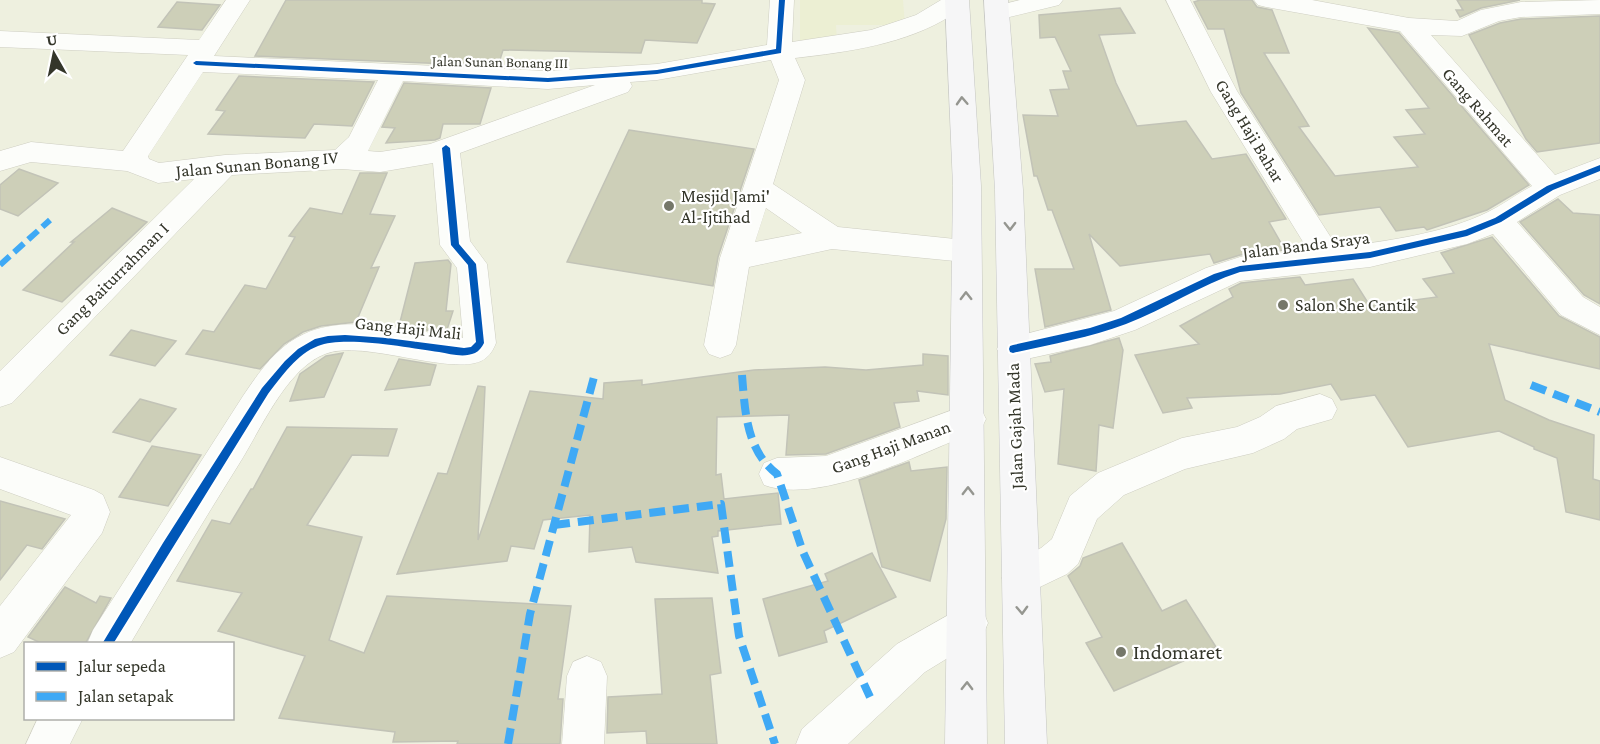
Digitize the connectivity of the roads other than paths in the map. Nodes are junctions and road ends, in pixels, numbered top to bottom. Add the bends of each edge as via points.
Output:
1 (238, 0) edge
2 (783, 0) edge
3 (957, 0) edge
4 (1052, 0) edge
5 (1178, 0) edge
6 (1266, 0) edge
7 (996, 7) edge
8 (1600, 7) edge
9 (1393, 16) edge
10 (0, 39) edge
11 (780, 40) junction
12 (200, 55) junction
13 (657, 72) junction
14 (394, 74) junction
15 (446, 148) junction
16 (139, 151) junction
17 (342, 159) junction
18 (0, 161) edge
19 (225, 165) junction
20 (1600, 168) edge
21 (967, 186) junction
22 (758, 188) junction
23 (1550, 188) junction
24 (1009, 190) junction
25 (1498, 220) junction
26 (832, 238) junction
27 (965, 251) junction
28 (735, 258) junction
29 (1329, 259) junction
30 (1600, 322) edge
31 (720, 345) dead end
32 (1012, 349) junction
33 (0, 393) edge
34 (1320, 410) dead end
35 (969, 419) junction
36 (0, 473) edge
37 (777, 474) dead end
38 (1021, 578) junction
39 (968, 623) junction
40 (0, 638) edge
41 (109, 642) edge
42 (587, 676) dead end
43 (61, 720) edge
44 (47, 744) edge
45 (583, 744) edge
46 (817, 744) edge
47 (966, 744) edge
48 (1026, 744) edge

1 - 12 street
2 - 11 street
3 - 11 street, Jalan Sunan Bonang III via 926,20 823,48
21 -> 3 main road
4 - 7 street
5 - 29 street, Gang Haji Bahar via 1224,92
6 - 9 street
7 - 24 main road, Jalan Gajah Mada
8 - 9 street via 1503,12 1462,29
9 - 23 street, Gang Rahmat
10 - 12 street, Jalan Sunan Bonang III
11 - 13 street, Jalan Sunan Bonang III
11 - 22 street via 792,80
12 - 14 street, Jalan Sunan Bonang III
12 - 16 street
13 - 14 street, Jalan Sunan Bonang III via 548,80
13 - 15 street
14 - 17 street, Jalan Sunan Bonang IV via 360,143
15 - 17 street via 380,162
15 - 41 street, Gang Haji Mali via 455,245 472,264 478,347 464,352 339,337 316,342 294,357 270,386
16 - 18 street, Jalan Sunan Bonang IV via 31,152
16 - 19 street, Jalan Sunan Bonang IV via 146,170 158,173
17 - 19 street, Jalan Sunan Bonang IV
19 - 33 street, Gang Baiturrahman I
20 - 23 street, Jalan Banda Sraya
21 - 24 main road
21 - 27 main road
22 - 26 street
22 - 28 street
23 - 25 street, Jalan Banda Sraya
24 -> 32 main road, Jalan Gajah Mada
25 - 29 street, Jalan Banda Sraya via 1412,248
25 - 30 street via 1572,306
26 - 27 street
26 - 28 street
35 -> 27 main road
28 - 31 street
29 - 32 street, Jalan Banda Sraya via 1240,269 1217,276 1124,321
32 - 38 main road, Jalan Gajah Mada
34 - 38 street via 1288,416 1241,442 1182,453 1111,484 1083,508 1065,551
35 - 37 street, Gang Haji Manan via 826,472
39 -> 35 main road
36 - 40 street via 81,502 92,512
38 -> 48 main road, Jalan Gajah Mada
39 - 46 street via 911,658
47 -> 39 main road
42 - 45 street
43 - 44 street

